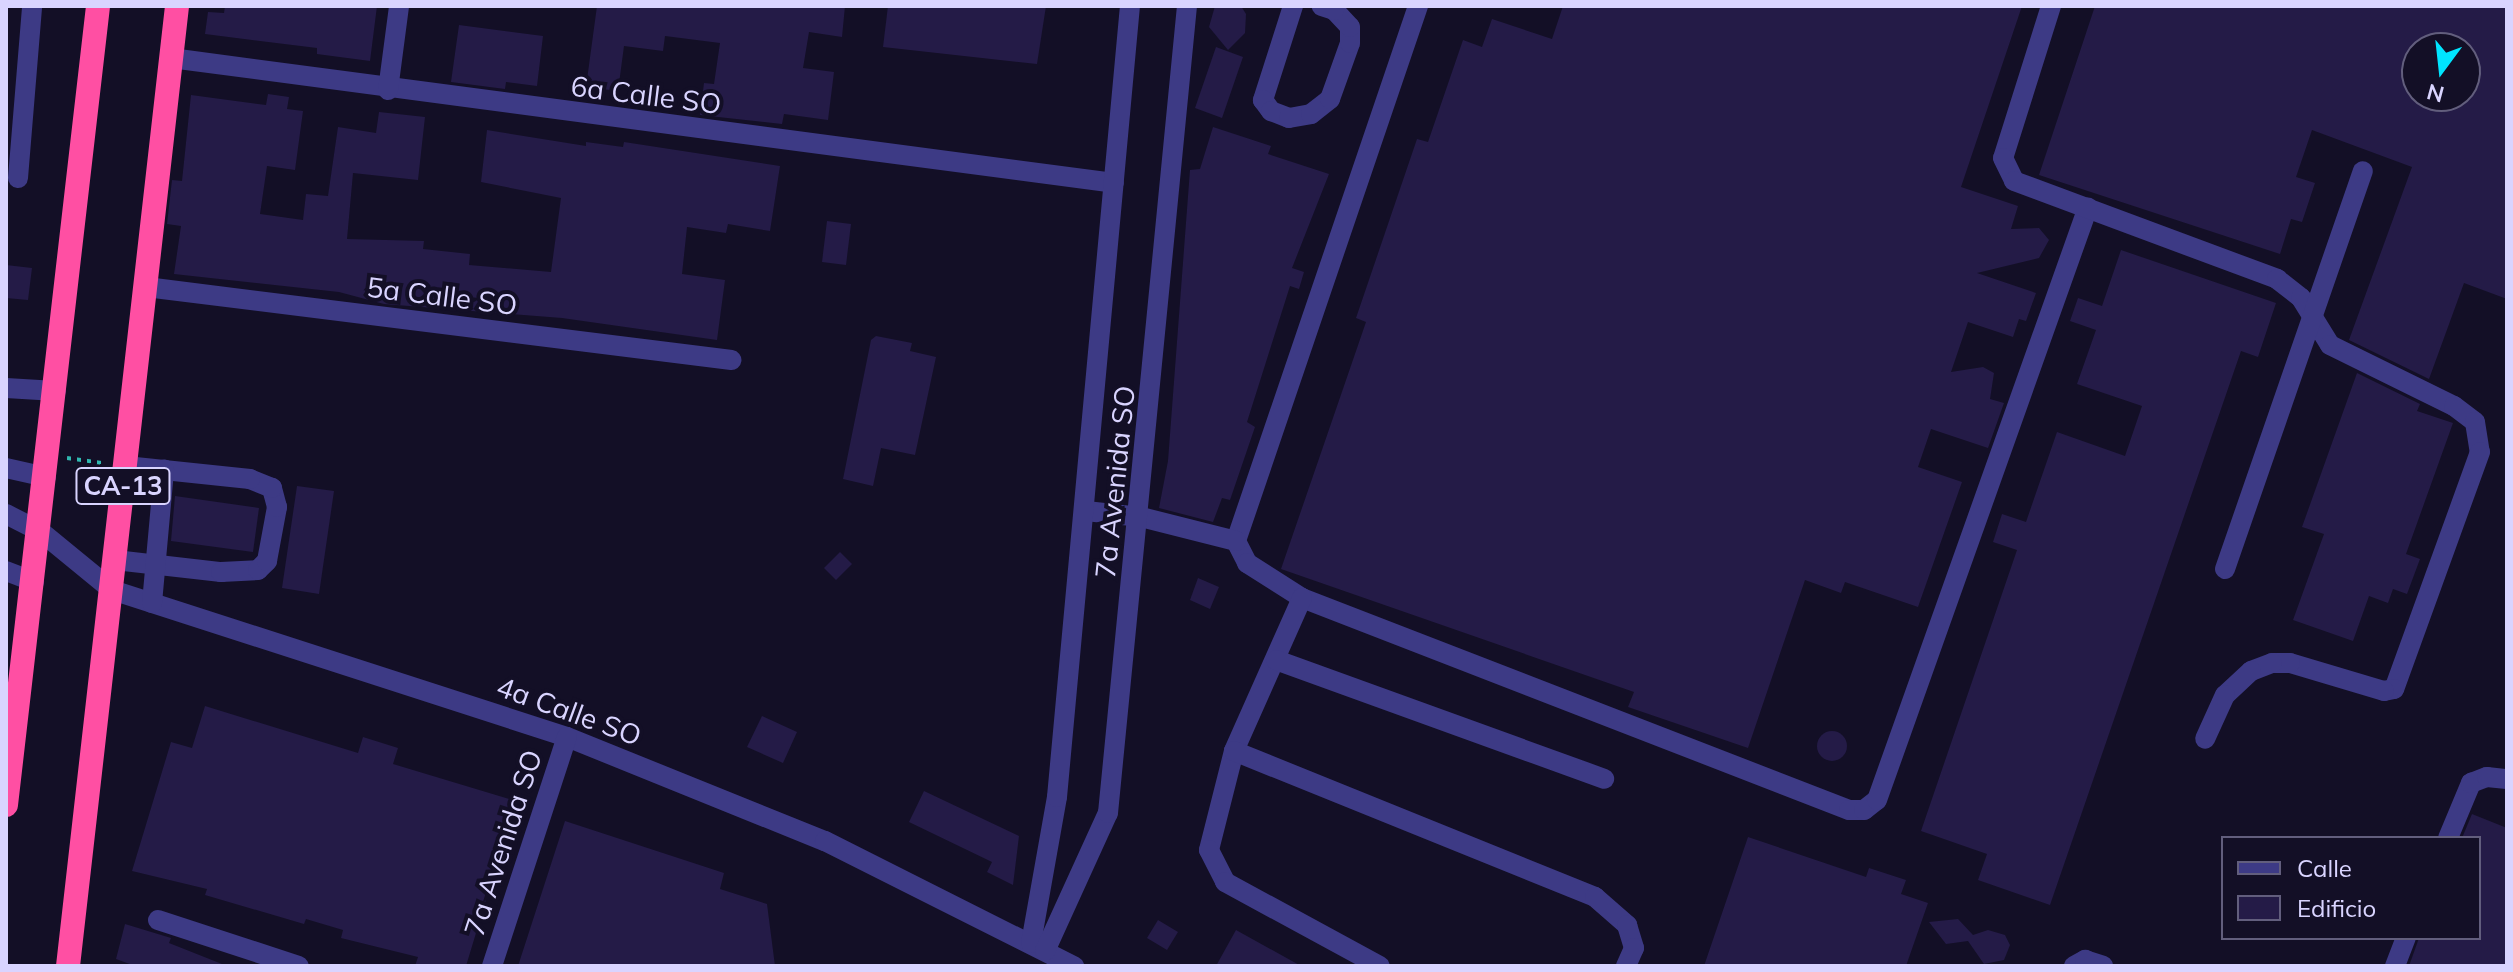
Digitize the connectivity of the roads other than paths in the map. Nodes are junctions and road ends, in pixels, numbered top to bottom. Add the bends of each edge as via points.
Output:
1 (32, 6) edge
2 (98, 6) edge
3 (177, 6) edge
4 (399, 6) edge
5 (1130, 6) edge
6 (1187, 6) edge
7 (1293, 6) edge
8 (1322, 6) edge
9 (1418, 6) edge
10 (2051, 6) edge
11 (171, 58) junction
12 (388, 90) junction
13 (2363, 171) dead end
14 (18, 178) dead end
15 (1114, 183) junction
16 (2088, 207) junction
17 (146, 287) junction
18 (2312, 317) junction
19 (731, 360) dead end
20 (6, 388) edge
21 (56, 391) junction
22 (48, 466) junction
23 (126, 466) junction
24 (6, 468) edge
25 (164, 470) junction
26 (1086, 511) junction
27 (6, 514) edge
28 (1141, 517) junction
29 (40, 531) junction
30 (1236, 541) junction
31 (115, 560) junction
32 (155, 566) junction
33 (2225, 569) dead end
34 (6, 571) edge
35 (34, 582) junction
36 (112, 590) junction
37 (1302, 598) junction
38 (152, 603) junction
39 (1276, 660) junction
40 (14, 668) edge
41 (567, 737) junction
42 (2205, 739) dead end
43 (1234, 751) junction
44 (8, 768) edge
45 (1604, 779) dead end
46 (2507, 779) edge
47 (6, 805) edge
48 (2449, 836) edge
49 (158, 920) dead end
50 (2405, 940) edge
51 (1038, 947) junction
52 (68, 966) edge
53 (299, 966) edge
54 (492, 966) edge
55 (1074, 966) edge
56 (1380, 966) edge
57 (1626, 966) edge
58 (2074, 966) edge
59 (2103, 966) edge
60 (2395, 966) edge

1 - 14 street
2 - 21 highway, CA-13
3 - 11 highway, CA-13
4 - 12 street
5 - 15 street, 7a Avenida SO
6 - 28 street, 7a Avenida SO
7 - 8 street via 1263,100 1271,111 1289,118 1311,114 1330,99 1350,43 1350,27
9 - 30 street
10 - 16 street via 2003,158 2014,181
11 - 12 street, 6a Calle SO
11 - 17 highway, CA-13
12 - 15 street, 6a Calle SO
13 - 18 street
15 - 26 street, 7a Avenida SO
16 - 18 street via 2277,279 2301,298
16 - 37 street via 1877,800 1864,810 1849,810
17 - 19 street, 5a Calle SO
17 - 23 highway, CA-13
18 - 33 street
18 - 42 street via 2330,345 2454,406 2475,422 2480,452 2394,689 2384,691 2290,663 2272,663 2251,671 2225,695
20 - 21 street
21 - 22 highway, CA-13
22 - 24 street
22 - 29 highway, CA-13
23 - 25 street
23 - 31 highway, CA-13
25 - 32 street
25 - 32 street via 250,479 272,488 277,507 267,561 258,570
26 - 28 street
26 - 51 street, 7a Avenida SO
27 - 29 street, 4a Calle SO
28 - 30 street
28 - 51 street, 7a Avenida SO via 1108,813
29 - 35 highway, CA-13
29 - 36 street, 4a Calle SO
30 - 37 street via 1247,563 1264,578
31 - 32 street
31 - 36 highway, CA-13
32 - 38 street
34 - 35 street
35 - 40 highway, CA-13
36 - 38 street, 4a Calle SO
36 - 52 highway, CA-13
37 - 39 street
38 - 41 street, 4a Calle SO
39 - 43 street
39 - 45 street
40 - 44 highway, CA-13
41 - 51 street, 4a Calle SO via 825,841
41 - 54 street, 7a Avenida SO
43 - 56 street via 1209,850 1225,882
43 - 57 street via 1595,897 1627,925 1634,948
44 - 47 highway, CA-13
46 - 48 street via 2487,777 2471,783
49 - 53 street
50 - 60 street
51 - 55 street, 4a Calle SO
58 - 59 street via 2085,960

